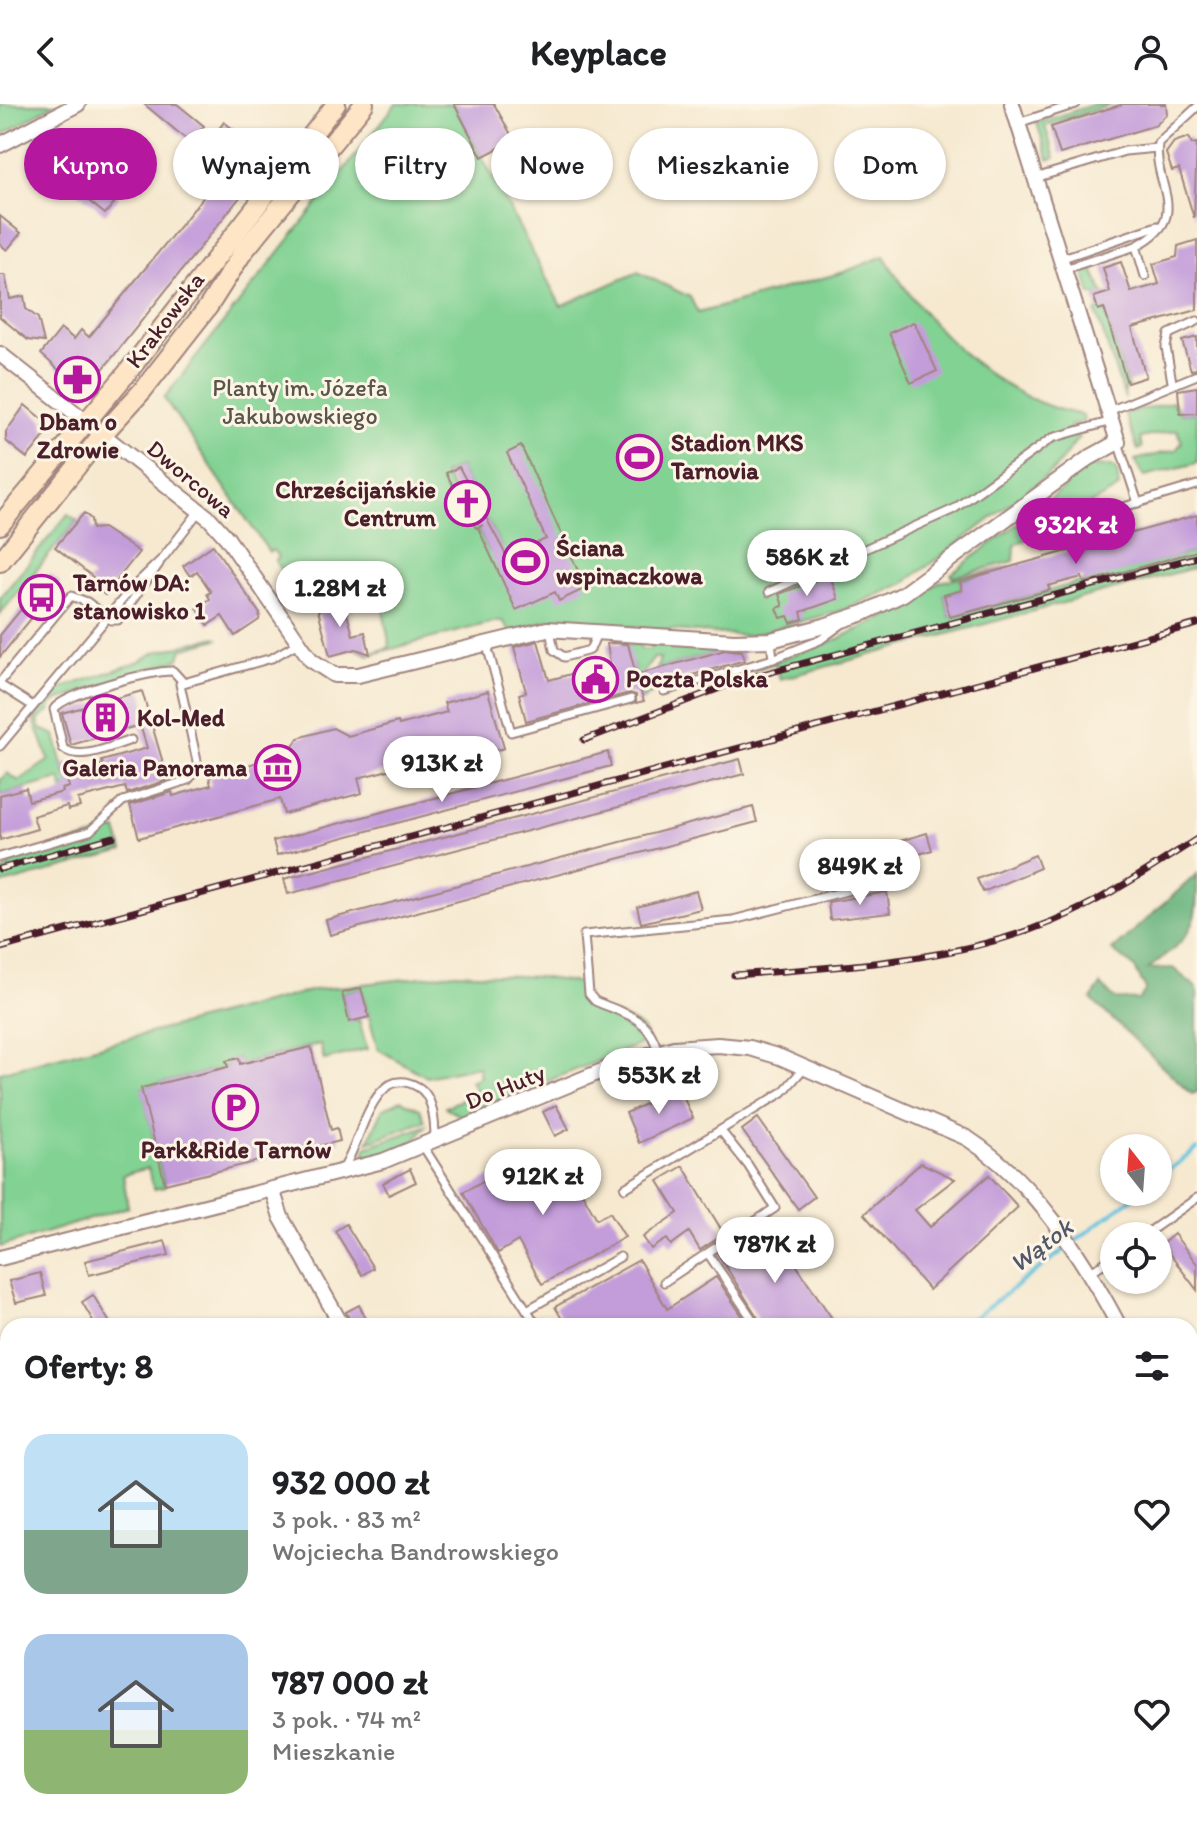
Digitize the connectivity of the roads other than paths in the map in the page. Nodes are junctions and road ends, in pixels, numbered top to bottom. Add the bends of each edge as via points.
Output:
1 (78, 104) edge
2 (364, 104) edge
3 (1012, 104) edge
4 (1076, 104) edge
5 (1197, 107) edge
6 (328, 109) edge
7 (1018, 123) junction
8 (0, 145) edge
9 (1157, 148) junction
10 (1035, 178) junction
11 (1165, 220) junction
12 (1136, 246) junction
13 (1062, 264) junction
14 (1145, 276) dead end
15 (1197, 321) edge
16 (0, 354) edge
17 (1197, 375) edge
18 (1172, 382) junction
19 (1110, 416) junction
20 (85, 422) junction
21 (102, 435) junction
22 (1118, 442) junction
23 (1197, 485) edge
24 (1138, 503) junction
25 (200, 510) junction
26 (0, 525) edge
27 (1045, 546) dead end
28 (0, 562) edge
29 (769, 592) dead end
30 (107, 618) junction
31 (849, 618) junction
32 (550, 629) junction
33 (598, 631) junction
34 (771, 640) junction
35 (486, 642) junction
36 (298, 643) junction
37 (773, 659) junction
38 (183, 682) junction
39 (0, 683) edge
40 (664, 691) dead end
41 (631, 699) dead end
42 (33, 706) junction
43 (131, 740) dead end
44 (0, 746) edge
45 (0, 857) edge
46 (889, 880) dead end
47 (658, 1052) junction
48 (806, 1067) junction
49 (721, 1131) junction
50 (429, 1143) junction
51 (340, 1173) junction
52 (625, 1188) dead end
53 (272, 1189) junction
54 (1197, 1198) edge
55 (1163, 1222) edge
56 (709, 1255) junction
57 (620, 1257) dead end
58 (0, 1258) edge
59 (1100, 1266) edge
60 (1091, 1272) junction
61 (664, 1282) dead end
62 (527, 1310) junction
63 (338, 1318) edge
64 (532, 1318) edge
65 (752, 1318) edge
66 (1115, 1318) edge

1 - 8 street
2 - 21 street, Krakowska via 243,252 143,390
3 - 7 street
4 - 7 lane
5 - 9 lane
6 - 20 street, Krakowska
7 - 10 street
9 - 10 lane via 1125,151
9 - 11 lane via 1168,194
10 - 13 street
11 - 12 lane
11 - 13 lane
12 - 13 lane
12 - 14 lane
13 - 19 street
15 - 18 lane via 1169,334
16 - 20 street, Dworcowa
17 - 18 lane
18 - 19 lane
19 - 22 street
19 - 29 lane via 1060,434 954,509
20 - 21 street, Dworcowa
20 - 26 street, Krakowska
21 - 25 street, Dworcowa
21 - 28 street, Krakowska
22 - 24 lane
22 - 31 street, Dworcowa via 903,594
23 - 24 lane
24 - 27 lane via 1107,512
25 - 30 lane
25 - 36 street, Dworcowa via 227,538
30 - 39 lane via 71,596
30 - 42 lane
31 - 34 street, Dworcowa
31 - 37 lane via 820,640
32 - 33 street, Dworcowa
32 - 33 lane via 554,650 564,657 590,650
32 - 35 street, Dworcowa
33 - 34 street, Dworcowa
34 - 37 lane
35 - 36 street, Dworcowa via 345,676 324,671
35 - 41 lane via 511,732
36 - 38 lane via 272,658
37 - 40 lane
38 - 43 lane via 173,671 158,672 91,691 54,709 68,753
38 - 45 lane via 180,694 197,761 192,776 177,786 123,801 90,831
39 - 42 lane
42 - 44 lane
46 - 47 lane via 733,920 584,935 589,994 645,1023
47 - 48 street, Do Huty via 718,1045 750,1048
47 - 50 street, Do Huty
48 - 49 lane via 783,1092
48 - 60 street, Do Huty via 967,1138 1016,1175
49 - 52 lane
49 - 56 lane via 775,1208
50 - 51 street, Do Huty
50 - 51 lane via 432,1112 426,1094 410,1084 389,1086 374,1097
50 - 62 lane
51 - 53 street, Do Huty
53 - 58 street, Do Huty
53 - 63 street via 281,1217
54 - 55 lane
56 - 61 lane
56 - 65 lane
57 - 62 lane
59 - 60 lane
60 - 66 street, Do Huty
62 - 64 lane

